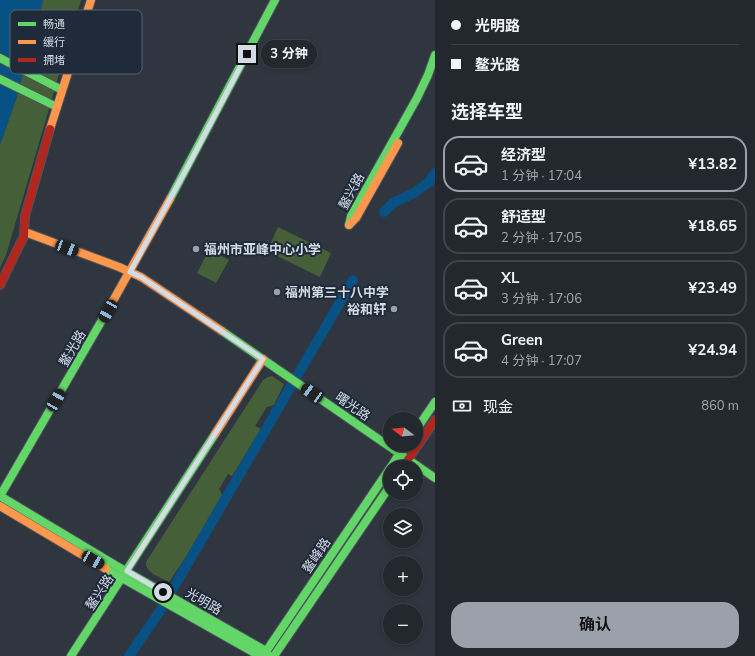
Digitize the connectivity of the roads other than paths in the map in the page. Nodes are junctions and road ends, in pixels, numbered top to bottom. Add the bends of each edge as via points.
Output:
1 (91, 0) edge
2 (275, 0) edge
3 (88, 10) edge
4 (435, 55) edge
5 (0, 58) edge
6 (10, 63) edge
7 (435, 71) edge
8 (32, 74) edge
9 (67, 74) edge
10 (0, 79) edge
11 (62, 90) junction
12 (57, 107) junction
13 (25, 232) junction
14 (130, 272) junction
15 (0, 285) edge
16 (263, 359) junction
17 (435, 402) edge
18 (423, 420) edge
19 (435, 420) edge
20 (399, 454) junction
21 (395, 460) edge
22 (408, 460) joint
23 (423, 470) edge
24 (383, 477) edge
25 (435, 478) edge
26 (0, 496) edge
27 (383, 496) edge
28 (0, 506) edge
29 (125, 574) junction
30 (264, 655) edge
31 (71, 656) edge
32 (274, 656) edge

1 - 3 street
2 - 14 street, 鳌光路
4 - 7 street, 鳌兴路 via 424,85 350,216 349,225 356,218 426,92
5 - 6 street
8 - 11 street
9 - 11 street
10 - 12 street
11 - 12 street
12 - 13 street via 25,216
13 - 14 street, 曙光路
13 - 15 street
14 - 16 street, 曙光路
14 - 26 street, 鳌光路
16 - 20 street, 曙光路
16 - 29 street, 鳌兴路
17 - 18 street
19 - 22 street
20 - 21 street, 鳌峰路
20 - 22 street, 曙光路
23 - 25 street, 曙光路
24 - 30 street, 鳌峰路
26 - 29 street, 光明路
27 - 32 street, 鳌峰路
28 - 29 street, 光明路
29 - 30 street, 光明路
29 - 31 street, 鳌兴路

